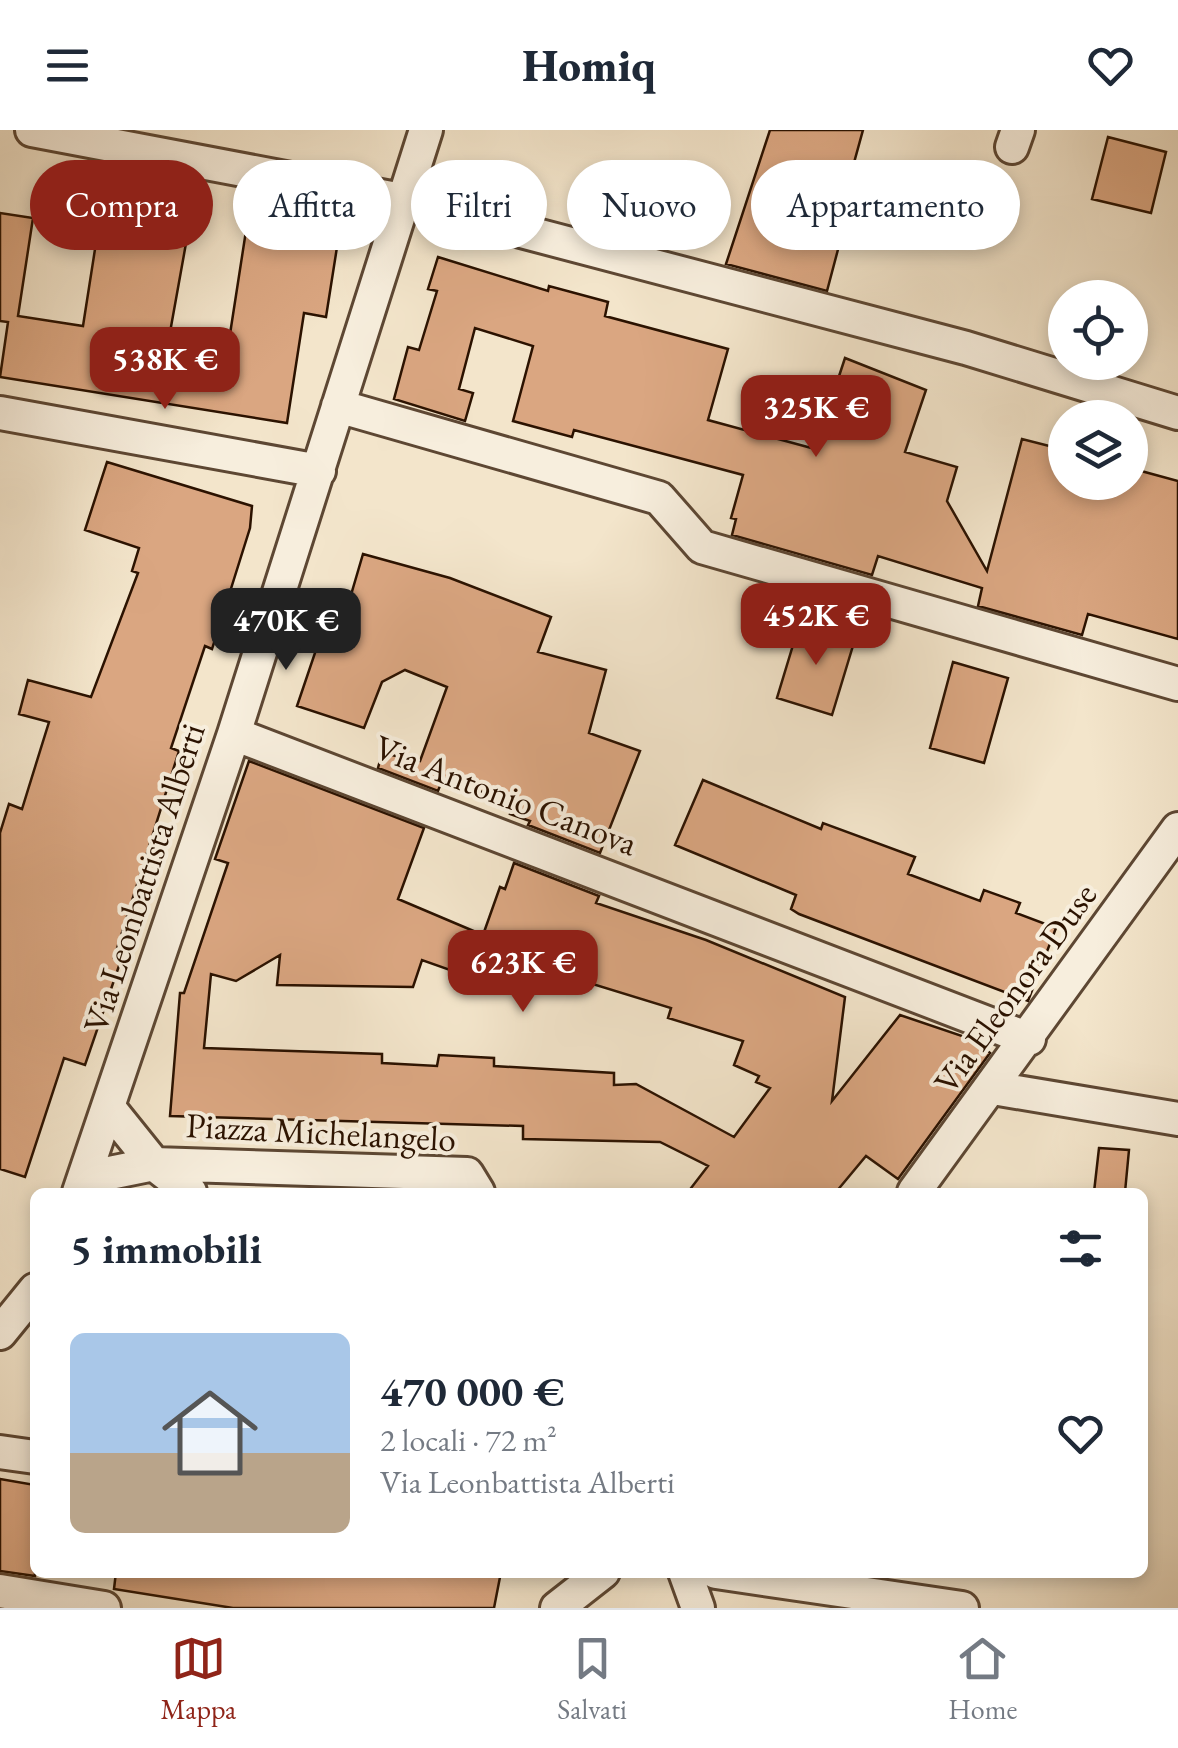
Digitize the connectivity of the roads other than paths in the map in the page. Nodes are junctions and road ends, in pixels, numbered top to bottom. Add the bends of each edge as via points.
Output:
1 (32, 130) edge
2 (426, 130) edge
3 (136, 141) edge
4 (406, 201) junction
5 (338, 406) junction
6 (0, 413) edge
7 (1178, 413) edge
8 (319, 472) junction
9 (1178, 684) edge
10 (234, 734) junction
11 (1178, 829) edge
12 (1029, 1039) junction
13 (993, 1088) junction
14 (109, 1108) junction
15 (1178, 1118) edge
16 (154, 1164) junction
17 (82, 1185) edge
18 (185, 1188) edge
19 (476, 1188) edge
20 (917, 1188) edge
21 (30, 1296) edge
22 (0, 1334) edge
23 (0, 1452) edge
24 (30, 1457) edge
25 (595, 1578) edge
26 (687, 1578) edge
27 (757, 1578) edge
28 (0, 1590) edge
29 (104, 1608) edge
30 (557, 1608) edge
31 (698, 1608) edge
32 (962, 1608) edge

1 - 3 street
2 - 4 street, Via Leonbattista Alberti
3 - 4 street
4 - 5 street, Via Leonbattista Alberti
4 - 7 street via 966,348
5 - 8 street, Via Leonbattista Alberti
5 - 9 street via 659,498 702,547
6 - 8 street
8 - 10 street, Via Leonbattista Alberti
10 - 12 street, Via Antonio Canova
10 - 14 street, Via Leonbattista Alberti
11 - 12 street, Via Eleonora Duse
12 - 13 street, Via Eleonora Duse
13 - 15 street
13 - 20 street, Via Eleonora Duse
14 - 16 street, Piazza Michelangelo
14 - 17 street, Via Leonbattista Alberti
16 - 17 street, Piazza Michelangelo
16 - 18 street, Piazza Michelangelo
16 - 19 street, Piazza Michelangelo via 467,1174
21 - 22 street
23 - 24 street
25 - 30 street
26 - 31 street
27 - 32 street
28 - 29 street

